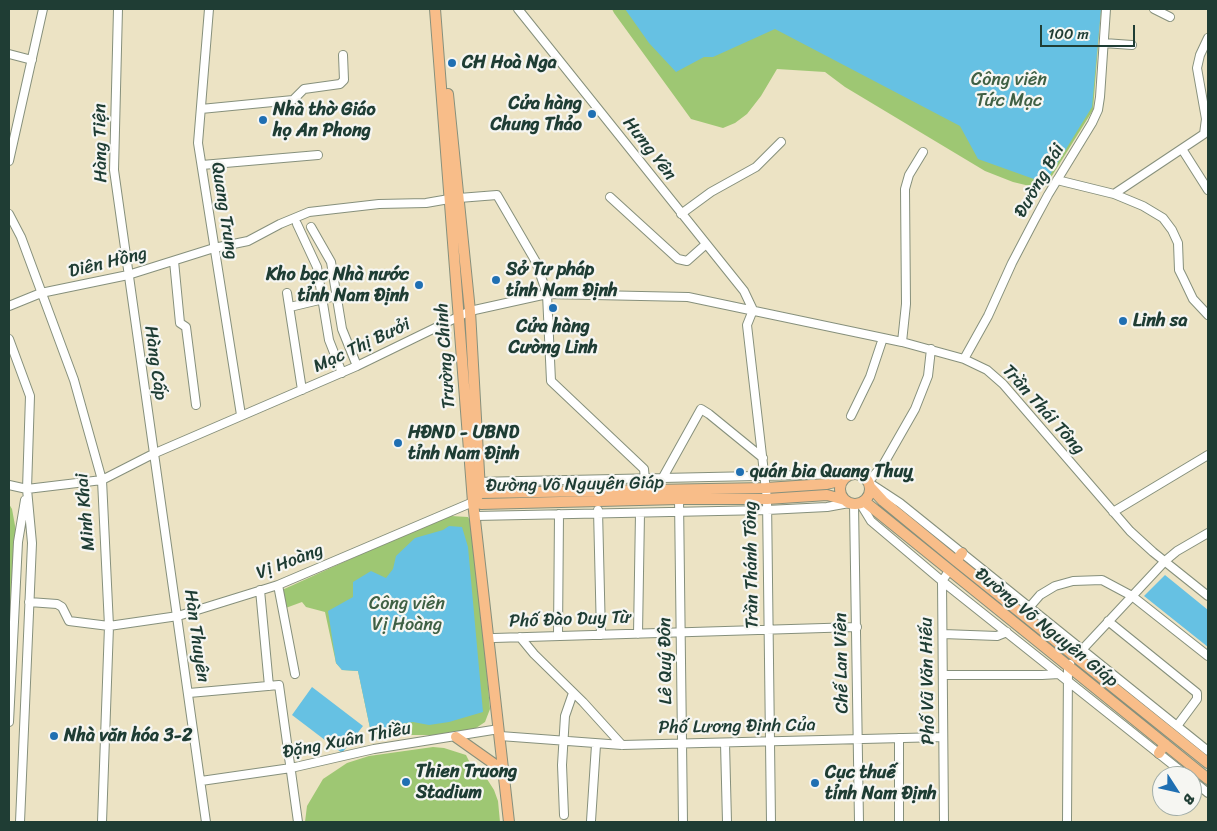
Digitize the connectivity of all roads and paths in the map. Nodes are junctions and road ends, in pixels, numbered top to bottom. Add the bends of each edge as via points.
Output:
1 (43, 9) edge
2 (118, 9) edge
3 (209, 9) edge
4 (435, 9) edge
5 (440, 9) edge
6 (518, 9) edge
7 (1107, 9) edge
8 (1154, 9) edge
9 (1170, 16) dead end
10 (1208, 38) edge
11 (441, 42) junction
12 (1104, 43) junction
13 (1132, 45) dead end
14 (9, 54) edge
15 (343, 55) dead end
16 (32, 60) junction
17 (201, 109) junction
18 (781, 142) dead end
19 (1182, 149) junction
20 (923, 152) dead end
21 (318, 155) dead end
22 (9, 161) edge
23 (202, 165) junction
24 (1057, 180) junction
25 (1208, 190) edge
26 (1114, 194) junction
27 (610, 197) dead end
28 (454, 199) junction
29 (9, 214) edge
30 (681, 214) junction
31 (297, 224) dead end
32 (311, 228) dead end
33 (705, 245) junction
34 (214, 248) junction
35 (174, 261) junction
36 (128, 275) junction
37 (40, 293) junction
38 (287, 293) dead end
39 (547, 294) junction
40 (336, 296) junction
41 (322, 300) junction
42 (9, 306) edge
43 (290, 307) junction
44 (470, 310) junction
45 (753, 310) junction
46 (1208, 315) edge
47 (458, 317) junction
48 (883, 338) junction
49 (9, 339) edge
50 (902, 342) junction
51 (931, 349) junction
52 (964, 358) junction
53 (357, 366) junction
54 (342, 373) junction
55 (302, 390) junction
56 (196, 405) dead end
57 (241, 416) junction
58 (851, 416) dead end
59 (153, 454) junction
60 (1208, 454) edge
61 (763, 458) junction
62 (765, 476) junction
63 (848, 476) junction
64 (662, 479) junction
65 (102, 480) junction
66 (870, 484) junction
67 (9, 485) edge
68 (645, 485) junction
69 (477, 486) junction
70 (27, 488) junction
71 (766, 488) junction
72 (679, 499) junction
73 (598, 501) junction
74 (854, 502) junction
75 (477, 503) junction
76 (767, 504) junction
77 (679, 512) junction
78 (1113, 512) junction
79 (640, 513) junction
80 (559, 514) junction
81 (598, 514) junction
82 (478, 516) junction
83 (1208, 533) edge
84 (1165, 561) junction
85 (950, 572) junction
86 (942, 581) junction
87 (278, 585) junction
88 (260, 590) junction
89 (1132, 596) junction
90 (1208, 596) edge
91 (29, 602) junction
92 (1026, 611) junction
93 (178, 616) junction
94 (1108, 621) junction
95 (109, 626) junction
96 (857, 627) junction
97 (768, 630) junction
98 (681, 632) junction
99 (1007, 632) junction
100 (638, 634) junction
101 (942, 634) junction
102 (600, 635) junction
103 (558, 636) junction
104 (520, 637) junction
105 (494, 638) junction
106 (1079, 653) junction
107 (1208, 656) edge
108 (1068, 667) junction
109 (294, 674) dead end
110 (1059, 674) junction
111 (943, 675) junction
112 (1068, 681) junction
113 (269, 686) junction
114 (573, 692) junction
115 (188, 693) junction
116 (497, 700) junction
117 (9, 722) edge
118 (1177, 726) junction
119 (500, 732) junction
120 (456, 737) junction
121 (944, 737) junction
122 (899, 738) junction
123 (859, 739) junction
124 (564, 740) junction
125 (770, 742) junction
126 (725, 743) junction
127 (682, 744) junction
128 (596, 745) junction
129 (622, 745) junction
130 (1162, 749) junction
131 (1208, 751) edge
132 (1208, 763) edge
133 (1178, 766) edge
134 (291, 768) junction
135 (504, 771) junction
136 (1208, 779) edge
137 (200, 781) junction
138 (564, 815) dead end
139 (591, 821) dead end
140 (20, 822) edge
141 (102, 822) edge
142 (206, 822) edge
143 (298, 822) edge
144 (509, 822) edge
145 (683, 822) edge
146 (727, 822) edge
147 (771, 822) edge
148 (859, 822) edge
149 (899, 822) edge
150 (944, 822) edge
151 (1067, 822) edge

1 - 16 street
2 - 36 street, Hàng Tiện via 114,170
3 - 17 street, Quang Trung
4 - 11 main road, Trường Chinh
5 - 11 main road, Trường Chinh
6 - 30 street, Hưng Yên
7 - 12 street, Đường Bái
8 - 9 street
10 - 19 street via 1197,68 1206,119 1204,134
11 - 28 main road, Trường Chinh
12 - 13 street
12 - 24 street, Đường Bái via 1098,110
14 - 16 street
15 - 17 street via 344,80 340,84 304,89 293,100
16 - 22 street
17 - 23 street, Quang Trung via 198,143
18 - 30 street via 756,167 710,192
19 - 25 street
19 - 26 street
20 - 50 street via 909,175 905,189 906,304
21 - 23 street
23 - 34 street, Quang Trung
24 - 26 street
24 - 52 street, Đường Bái
26 - 46 street via 1163,218 1178,243 1182,278
27 - 33 street via 682,261 687,261
28 - 34 street, Diên Hồng via 309,212 248,241
28 - 39 street, Diên Hồng via 497,195 536,262
28 - 44 main road, Trường Chinh
28 - 47 main road, Trường Chinh
29 - 37 street, Minh Khai via 21,237
30 - 33 street, Hưng Yên
31 - 41 street via 317,267
32 - 40 street via 331,262
33 - 45 street, Hưng Yên via 744,292
34 - 35 street, Diên Hồng
34 - 57 street, Quang Trung
35 - 36 street, Diên Hồng
35 - 56 street via 180,324 186,327
36 - 37 street, Diên Hồng
36 - 59 street, Hàng Cấp
37 - 42 street, Diên Hồng
37 - 65 street, Minh Khai via 74,380
38 - 43 street
39 - 44 street, Mạc Thị Bưởi
39 - 45 street, Mạc Thị Bưởi via 688,297
39 - 68 street via 551,381 644,469
40 - 41 street
40 - 53 street via 342,330
41 - 43 street
41 - 54 street via 329,340
43 - 55 street
44 - 47 street, Mạc Thị Bưởi
44 - 69 main road, Trường Chinh
45 - 48 street, Trần Thái Tông
45 - 61 street, Trần Thánh Tông via 747,325
47 - 53 street, Mạc Thị Bưởi
47 - 69 main road, Trường Chinh
48 - 50 street, Trần Thái Tông
48 - 58 street
49 - 70 street via 30,396
50 - 51 street, Trần Thái Tông
51 - 52 street, Trần Thái Tông
51 - 66 street via 928,376 915,409
52 - 78 street, Trần Thái Tông via 987,370 1003,384
53 - 54 street, Mạc Thị Bưởi
54 - 55 street, Mạc Thị Bưởi
55 - 57 street, Mạc Thị Bưởi
57 - 59 street, Mạc Thị Bưởi
59 - 65 street, Mạc Thị Bưởi
59 - 93 street, Hàn Thuyên
60 - 78 street
61 - 62 street, Trần Thánh Tông
61 - 64 street via 701,409
62 - 63 street, Đường Võ Nguyên Giáp
62 - 64 street, Đường Võ Nguyên Giáp
62 - 71 street, Trần Thánh Tông
63 - 66 main road via 859,474
63 - 71 main road, Đường Võ Nguyên Giáp via 826,484
63 - 74 main road via 840,491
64 - 68 street, Đường Võ Nguyên Giáp
65 - 70 street, Mạc Thị Bưởi
65 - 95 street, Minh Khai
66 - 74 main road via 868,498
66 - 92 main road, Đường Võ Nguyên Giáp via 883,501
67 - 70 street, Mạc Thị Bưởi
68 - 69 main road, Đường Võ Nguyên Giáp
68 - 71 main road, Đường Võ Nguyên Giáp
69 - 75 main road, Trường Chinh
70 - 91 street via 32,543
70 - 117 street via 18,542
71 - 76 street, Trần Thánh Tông
72 - 73 main road, Đường Võ Nguyên Giáp
72 - 76 main road, Đường Võ Nguyên Giáp
72 - 77 street, Lê Quý Đôn
73 - 75 main road, Đường Võ Nguyên Giáp
73 - 81 street
74 - 76 main road, Đường Võ Nguyên Giáp via 827,495
74 - 85 main road, Đường Võ Nguyên Giáp
74 - 86 street, Đường Võ Nguyên Giáp via 871,521
74 - 96 street, Chế Lan Viên
75 - 82 main road, Trường Chinh
75 - 87 street, Vị Hoàng
76 - 77 street, Đường Võ Nguyên Giáp
76 - 97 street, Trần Thánh Tông
77 - 79 street, Đường Võ Nguyên Giáp
77 - 98 street, Lê Quý Đôn
78 - 84 street, Trần Thái Tông
79 - 81 street, Đường Võ Nguyên Giáp
79 - 100 street
80 - 81 street, Đường Võ Nguyên Giáp
80 - 82 street, Đường Võ Nguyên Giáp
80 - 103 street
81 - 102 street
82 - 105 main road, Trường Chinh
82 - 116 main road, Trường Chinh
83 - 84 street
84 - 89 street
84 - 90 street, Trần Thái Tông
85 - 86 street
85 - 108 main road, Đường Võ Nguyên Giáp
86 - 99 street, Đường Võ Nguyên Giáp
86 - 101 street, Phố Vũ Văn Hiếu
87 - 88 street, Vị Hoàng
87 - 109 street
88 - 93 street, Vị Hoàng
88 - 113 street
89 - 92 street via 1102,580 1073,581 1040,595
89 - 94 street
89 - 107 street
91 - 95 street via 57,604 69,621
91 - 140 street
92 - 106 main road, Đường Võ Nguyên Giáp
93 - 95 street, Vị Hoàng
93 - 115 street, Hàn Thuyên
94 - 106 street
94 - 118 street via 1197,693 1197,699
95 - 141 street, Minh Khai
96 - 97 street, Phố Đào Duy Từ
96 - 123 street, Chế Lan Viên
97 - 98 street, Phố Đào Duy Từ
97 - 125 street, Trần Thánh Tông
98 - 100 street, Phố Đào Duy Từ
98 - 127 street, Lê Quý Đôn
99 - 101 street via 997,636
99 - 110 street, Đường Võ Nguyên Giáp
100 - 102 street, Phố Đào Duy Từ
101 - 111 street, Phố Vũ Văn Hiếu
102 - 103 street, Phố Đào Duy Từ
103 - 104 street, Phố Đào Duy Từ
104 - 105 street, Phố Đào Duy Từ
104 - 114 street
105 - 116 main road, Trường Chinh
106 - 108 street
106 - 118 street, Đường Võ Nguyên Giáp
106 - 132 main road, Đường Võ Nguyên Giáp
108 - 112 street
108 - 130 main road, Đường Võ Nguyên Giáp
110 - 111 street
110 - 112 street, Đường Võ Nguyên Giáp
111 - 121 street, Phố Vũ Văn Hiếu
112 - 130 street, Đường Võ Nguyên Giáp
112 - 151 street
113 - 115 street
113 - 134 street via 279,685
114 - 124 street via 566,710
114 - 129 street
115 - 137 street, Hàn Thuyên
116 - 119 main road, Trường Chinh
118 - 131 street, Đường Võ Nguyên Giáp
119 - 120 street, Đặng Xuân Thiều
119 - 124 street, Đặng Xuân Thiều
119 - 135 main road, Trường Chinh
120 - 134 street, Đặng Xuân Thiều via 374,749
120 - 135 main road
121 - 122 street, Phố Lương Định Của
121 - 150 street, Phố Vũ Văn Hiếu
122 - 123 street, Phố Lương Định Của
122 - 149 street
123 - 125 street, Phố Lương Định Của
123 - 148 street, Chế Lan Viên
124 - 128 street, Phố Lương Định Của
124 - 138 street
125 - 126 street, Phố Lương Định Của
125 - 147 street, Trần Thánh Tông
126 - 127 street, Phố Lương Định Của
126 - 146 street
127 - 129 street, Phố Lương Định Của
127 - 145 street, Lê Quý Đôn
128 - 129 street, Phố Lương Định Của
128 - 139 street
130 - 133 street, Đường Võ Nguyên Giáp
130 - 136 main road, Đường Võ Nguyên Giáp
134 - 137 street, Đặng Xuân Thiều
134 - 143 street
135 - 144 main road, Trường Chinh
137 - 142 street, Hàn Thuyên

